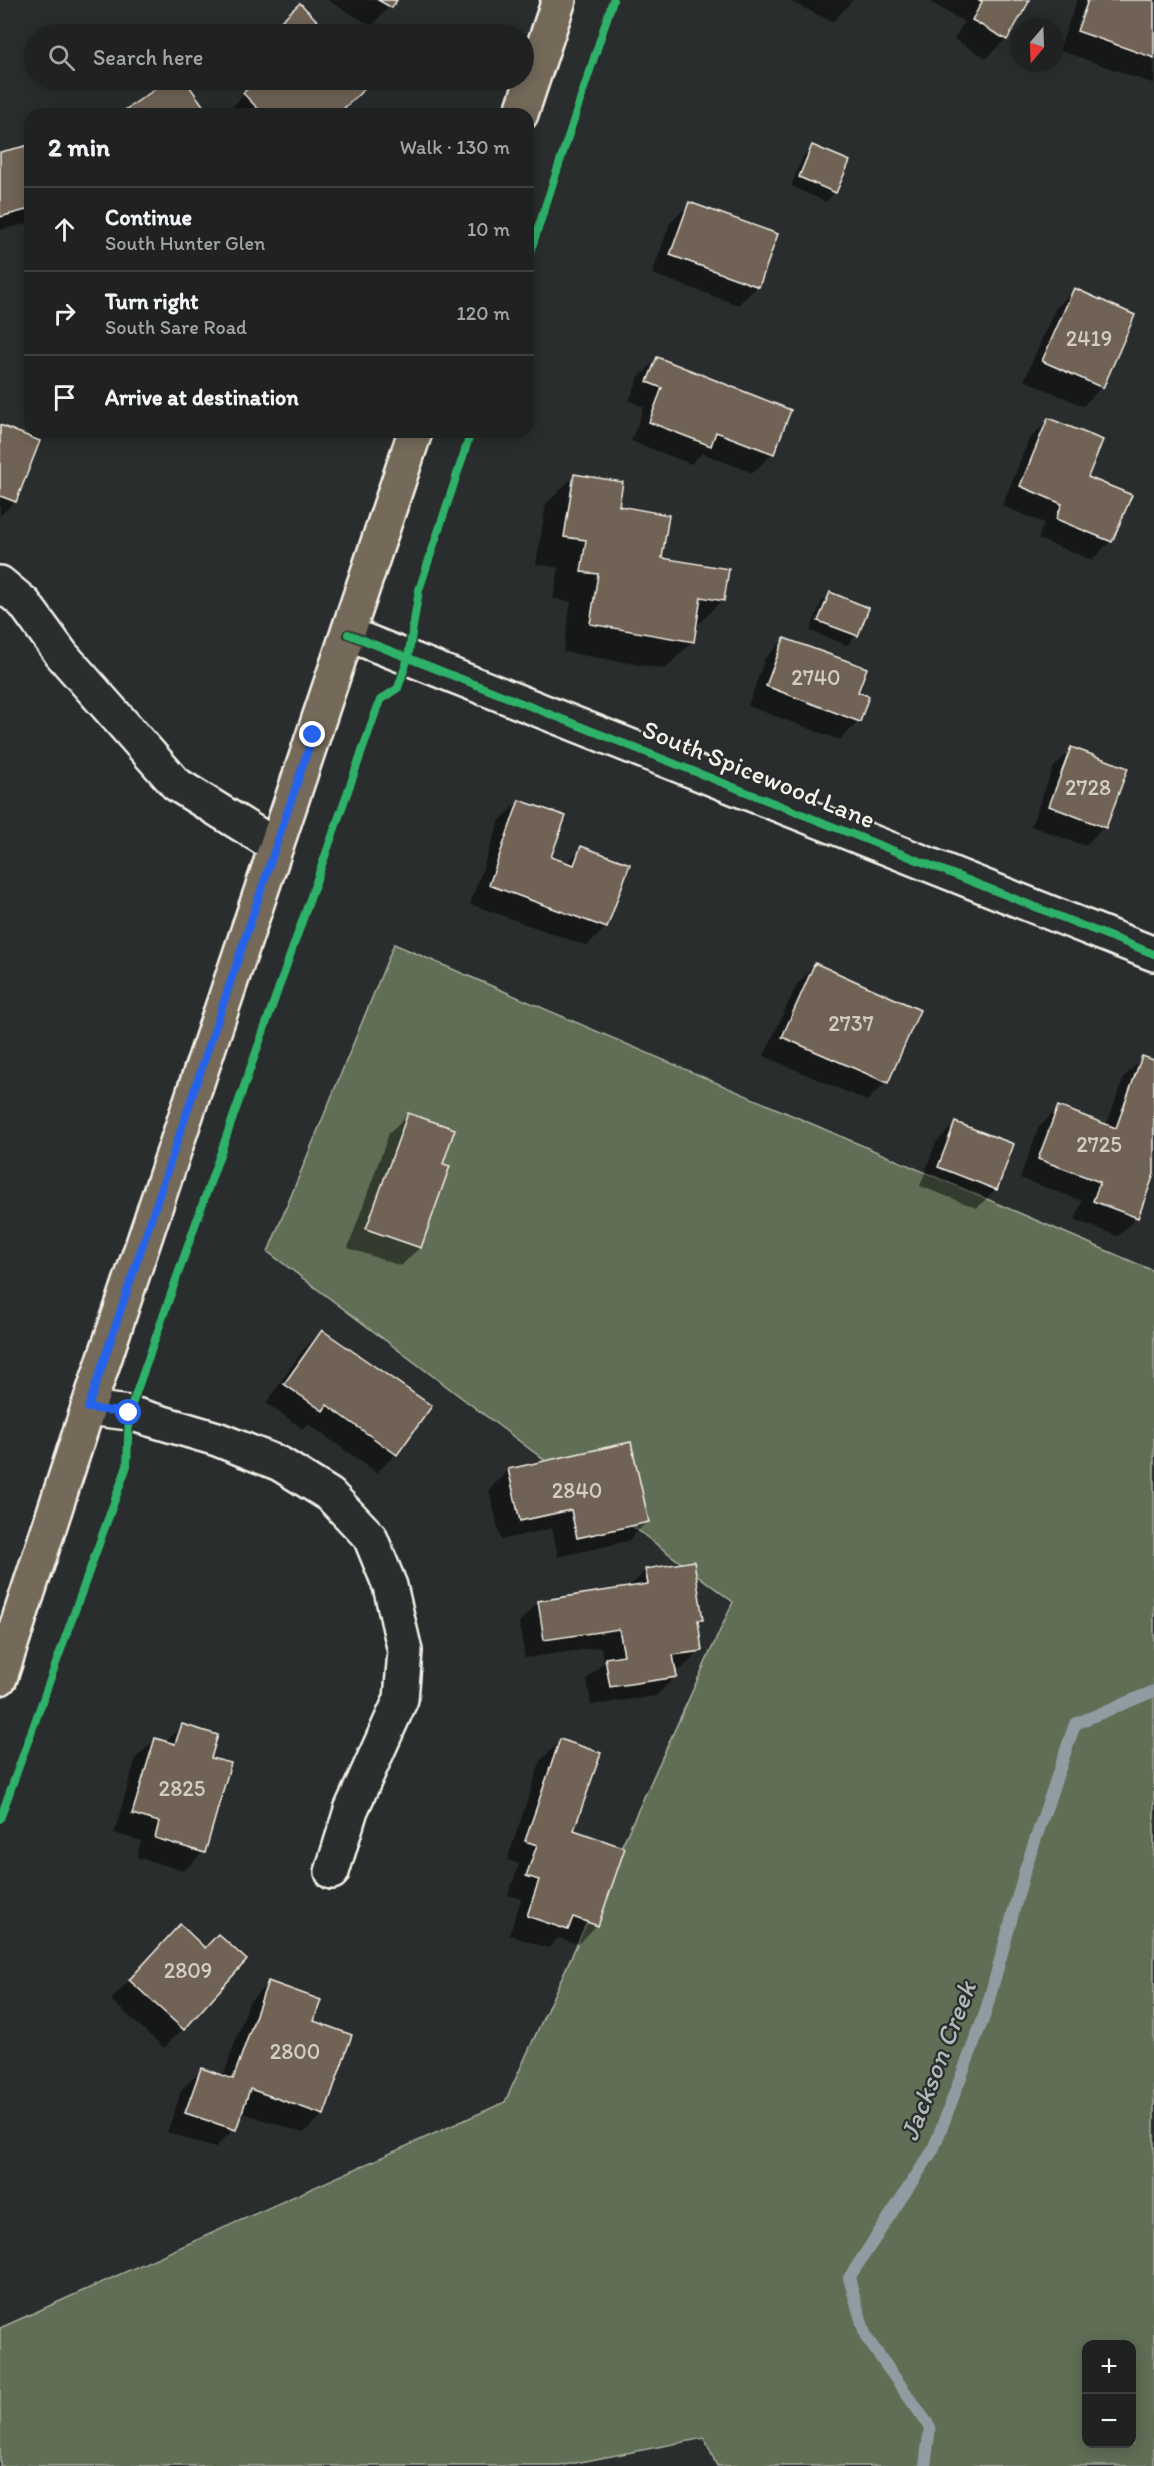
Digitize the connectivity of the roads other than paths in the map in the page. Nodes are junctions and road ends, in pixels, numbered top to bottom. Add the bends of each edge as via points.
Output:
1 (559, 0) edge
2 (534, 75) edge
3 (529, 90) edge
4 (523, 108) edge
5 (413, 438) edge
6 (0, 582) edge
7 (348, 634) junction
8 (276, 846) junction
9 (1154, 954) edge
10 (88, 1408) junction
11 (0, 1678) edge
12 (332, 1872) dead end

1 - 2 main road
3 - 4 main road
5 - 7 main road
6 - 8 street via 24,603 62,655 176,784
7 - 8 main road
7 - 9 street, South Spicewood Lane
8 - 10 main road
10 - 11 main road
10 - 12 street via 140,1416 217,1439 280,1464 330,1495 370,1537 390,1586 405,1651 401,1699 351,1810

